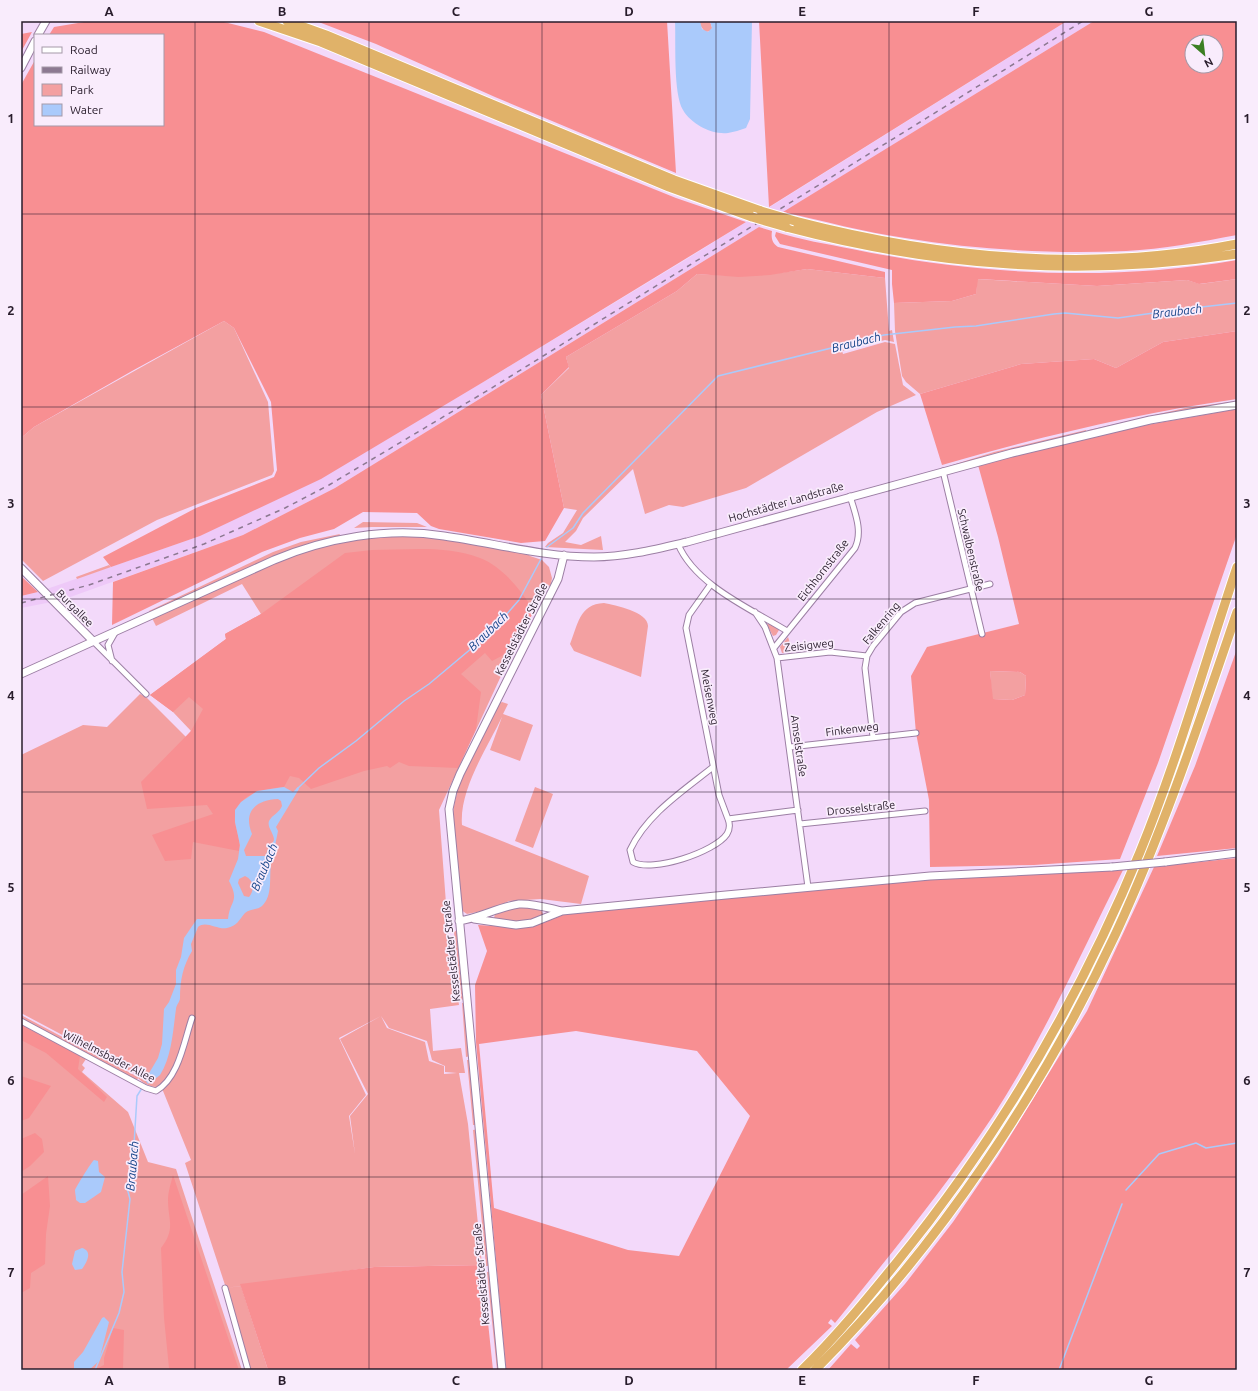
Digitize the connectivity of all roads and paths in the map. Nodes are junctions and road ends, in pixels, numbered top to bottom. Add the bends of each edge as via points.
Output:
1 (46, 21) edge
2 (259, 21) edge
3 (287, 21) edge
4 (39, 34) edge
5 (34, 43) edge
6 (21, 68) edge
7 (1237, 244) edge
8 (1237, 254) edge
9 (1237, 405) edge
10 (943, 471) junction
11 (850, 496) junction
12 (678, 544) junction
13 (564, 555) junction
14 (1237, 567) edge
15 (21, 568) edge
16 (711, 584) junction
17 (990, 584) dead end
18 (970, 588) junction
19 (755, 612) junction
20 (1237, 612) edge
21 (116, 630) junction
22 (787, 631) junction
23 (982, 634) dead end
24 (93, 641) junction
25 (774, 648) junction
26 (867, 656) junction
27 (777, 658) junction
28 (113, 663) junction
29 (21, 674) edge
30 (146, 694) dead end
31 (916, 733) dead end
32 (873, 737) junction
33 (790, 747) junction
34 (713, 767) junction
35 (798, 810) junction
36 (925, 811) dead end
37 (728, 819) junction
38 (800, 824) junction
39 (1237, 853) edge
40 (808, 887) junction
41 (562, 911) junction
42 (474, 919) junction
43 (459, 921) junction
44 (192, 1018) dead end
45 (21, 1021) edge
46 (225, 1288) dead end
47 (248, 1370) edge
48 (502, 1370) edge
49 (802, 1370) edge
50 (816, 1370) edge

1 - 4 street
2 - 8 highway, bridge via 321,42 669,187 752,217 836,240 897,252 981,263 1035,266 1129,265
3 - 7 highway, bridge via 373,54 674,180 761,211 843,234 963,253 1041,259 1159,255
5 - 6 street
9 - 10 street, Hochstädter Landstraße via 1150,420
10 - 11 street, Hochstädter Landstraße
10 - 18 street, Schwalbenstraße
11 - 12 street, Hochstädter Landstraße
11 - 22 street, Eichhornstraße via 858,528 855,548
12 - 13 street, Hochstädter Landstraße via 604,556
12 - 16 street, Amselstraße via 682,554
13 - 21 street, Hochstädter Landstraße via 431,534 397,533 346,538 290,553
13 - 43 street, Kesselstädter Straße via 558,579 460,774 450,801 449,818
14 - 49 highway via 1175,756 1140,851 1072,999 1018,1093 951,1193 863,1304
15 - 24 street, Burgallee
16 - 19 street, Amselstraße
16 - 34 street, Meisenweg via 689,615 686,628
17 - 18 street, Falkenring
18 - 23 street, Schwalbenstraße
18 - 26 street, Falkenring via 920,600 910,606 897,616
19 - 22 street, Amselstraße
19 - 25 street, Amselstraße
20 - 50 highway via 1151,852 1116,932 1077,1010 1036,1083 959,1199 870,1311
21 - 24 street, Hochstädter Landstraße
21 - 28 street via 108,649
22 - 25 street, Eichhornstraße
24 - 28 street, Burgallee
24 - 29 street
25 - 27 street, Amselstraße
26 - 27 street, Zeisigweg via 830,652
26 - 32 street, Falkenring via 865,672
27 - 33 street, Amselstraße
28 - 30 street, Burgallee
31 - 32 street, Finkenweg
32 - 33 street, Finkenweg
33 - 35 street, Amselstraße
34 - 37 street, Meisenweg
34 - 37 street via 650,820 630,850 631,859 642,865 691,857 725,836 730,828
35 - 37 street
35 - 38 street, Amselstraße
36 - 38 street, Drosselstraße
38 - 40 street, Amselstraße
39 - 40 street, bridge via 1112,868 930,876
40 - 41 street
41 - 42 street via 524,925
41 - 42 street via 518,904
42 - 43 street
43 - 48 street, Kesselstädter Straße
44 - 45 street, Wilhelmsbader Allee via 175,1069 166,1085 156,1091
46 - 47 street

